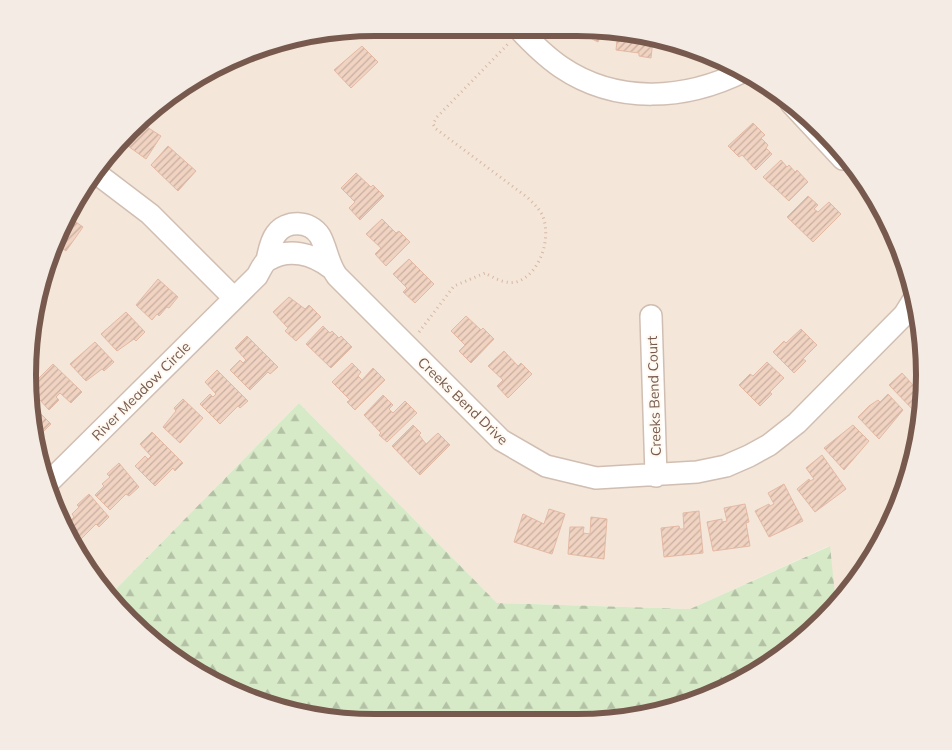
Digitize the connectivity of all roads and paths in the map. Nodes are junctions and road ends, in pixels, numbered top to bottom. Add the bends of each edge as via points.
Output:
1 (513, 36) edge
2 (527, 36) edge
3 (734, 75) edge
4 (101, 176) edge
5 (267, 260) junction
6 (331, 268) junction
7 (234, 298) junction
8 (909, 308) edge
9 (651, 316) dead end
10 (407, 346) junction
11 (656, 476) junction
12 (52, 479) edge

1 - 10 path via 434,124 436,129 505,180 539,210 546,237 541,256 531,272 518,282 507,282 485,273 454,286
2 - 3 street via 562,67 587,81 632,93 656,95 702,89
4 - 7 street via 150,214
5 - 6 street via 296,253 315,258
5 - 6 street, Creeks Bend Drive via 277,233 286,226 304,224 320,236
5 - 7 street, River Meadow Circle via 257,276
6 - 10 street, Creeks Bend Drive
7 - 12 street, River Meadow Circle
8 - 11 street, Creeks Bend Drive via 828,393 769,445 726,466
9 - 11 street, Creeks Bend Court
10 - 11 street, Creeks Bend Drive via 497,436 530,459 560,471 596,478

